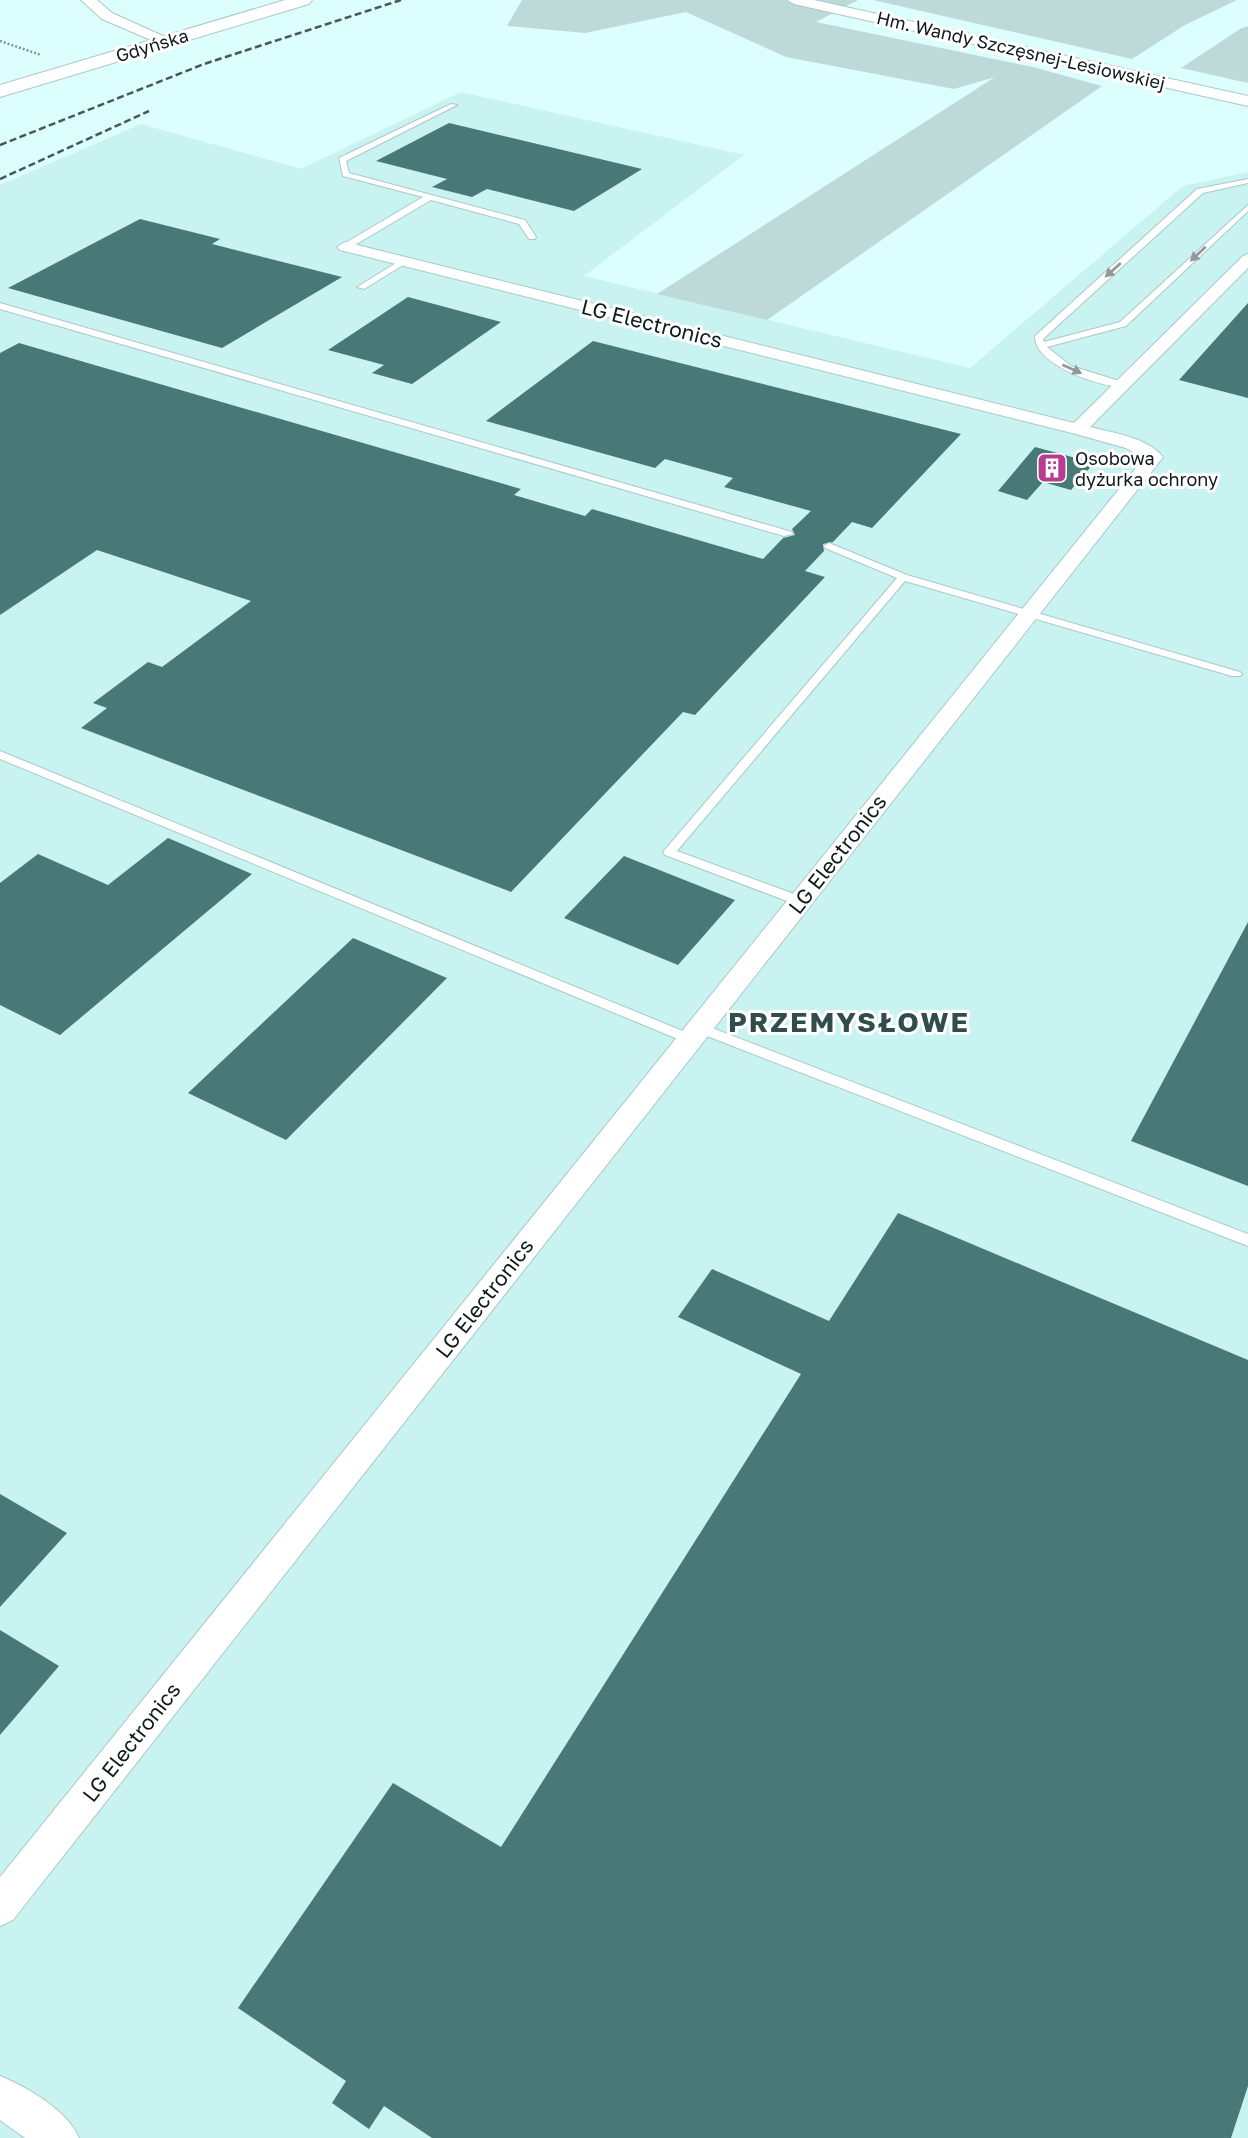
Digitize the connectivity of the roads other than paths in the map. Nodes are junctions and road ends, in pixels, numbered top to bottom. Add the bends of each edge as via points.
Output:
1 (88, 0) edge
2 (303, 0) edge
3 (794, 0) edge
4 (166, 41) junction
5 (0, 91) edge
6 (1248, 101) edge
7 (453, 105) dead end
8 (1248, 181) edge
9 (428, 198) junction
10 (1248, 207) edge
11 (532, 237) dead end
12 (345, 247) joint
13 (1248, 259) edge
14 (404, 262) junction
15 (361, 287) dead end
16 (0, 306) edge
17 (1041, 346) junction
18 (1123, 385) junction
19 (1078, 429) junction
20 (788, 534) dead end
21 (828, 546) dead end
22 (903, 578) junction
23 (1027, 615) junction
24 (1236, 674) dead end
25 (0, 755) edge
26 (800, 901) junction
27 (695, 1033) junction
28 (1248, 1240) edge
29 (0, 1908) edge
30 (0, 2096) edge
31 (59, 2138) edge

1 - 4 street via 107,16
2 - 4 main road, Gdyńska
3 - 6 street, Hm. Wandy Szczęsnej-Lesiowskiej
4 - 5 main road, Gdyńska
7 - 9 lane via 342,160 346,174
8 -> 17 lane via 1200,191 1038,338
9 - 11 lane via 522,222
9 - 12 lane
10 -> 17 lane via 1123,324
12 - 14 street, LG Electronics
13 - 18 street
14 - 15 lane
14 - 19 street, LG Electronics
16 - 20 lane
17 -> 18 lane via 1051,359 1076,372
18 - 19 street
19 - 23 street, LG Electronics via 1132,443 1154,457
21 - 22 lane
22 - 23 lane
22 - 26 lane via 669,852
23 - 24 lane
23 - 26 street, LG Electronics
25 - 27 lane
26 - 27 street, LG Electronics
27 - 28 lane
27 - 29 street, LG Electronics
30 - 31 street

